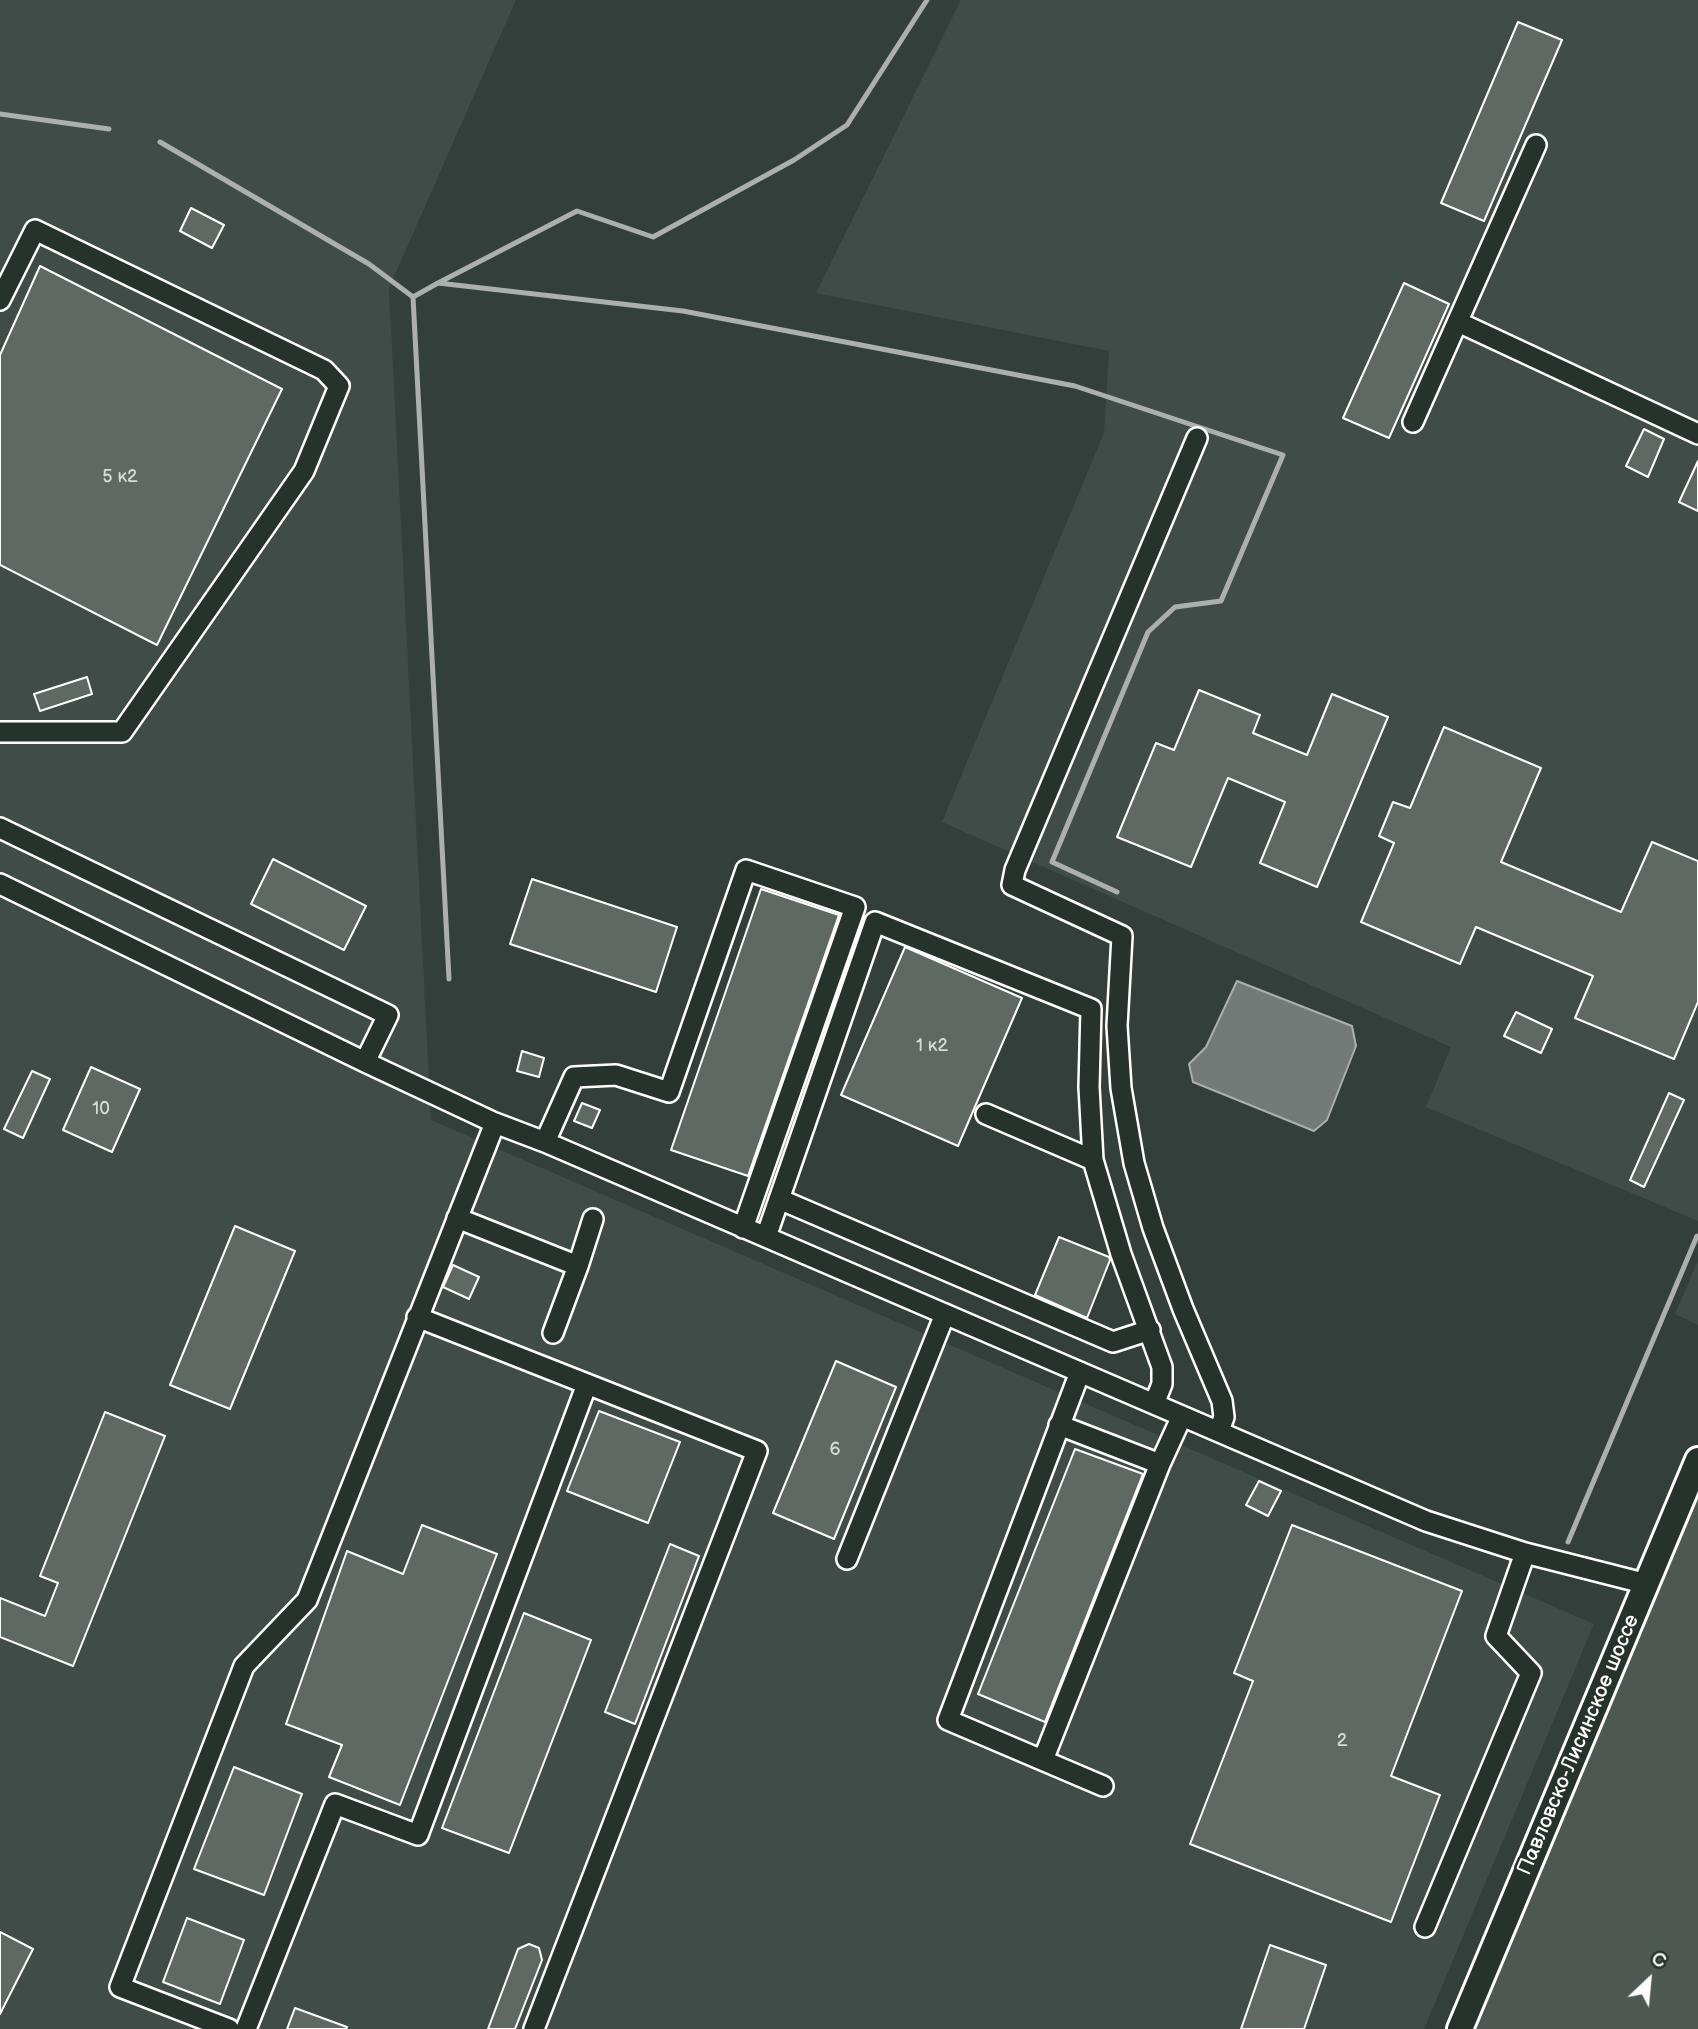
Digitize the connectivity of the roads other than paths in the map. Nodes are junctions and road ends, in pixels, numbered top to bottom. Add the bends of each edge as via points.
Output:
1 (1536, 145) dead end
2 (0, 300) edge
3 (1458, 322) junction
4 (1413, 422) dead end
5 (1698, 434) edge
6 (1197, 438) dead end
7 (0, 732) edge
8 (0, 829) edge
9 (0, 884) edge
10 (365, 1062) junction
11 (986, 1114) dead end
12 (495, 1123) junction
13 (545, 1142) junction
14 (1093, 1160) junction
15 (779, 1199) junction
16 (457, 1217) junction
17 (593, 1219) dead end
18 (743, 1228) junction
19 (766, 1237) junction
20 (578, 1266) junction
21 (945, 1314) junction
22 (417, 1317) junction
23 (1150, 1330) junction
24 (553, 1333) dead end
25 (1080, 1372) junction
26 (587, 1384) junction
27 (1154, 1404) junction
28 (1182, 1416) junction
29 (1059, 1425) junction
30 (1219, 1432) junction
31 (1698, 1461) edge
32 (1160, 1464) junction
33 (1525, 1553) junction
34 (846, 1559) dead end
35 (1647, 1584) junction
36 (1043, 1760) junction
37 (1103, 1786) dead end
38 (1426, 1927) dead end
39 (229, 2029) edge
40 (246, 2029) edge
41 (534, 2029) edge
42 (1460, 2029) edge

1 - 3 lane
2 - 7 lane via 35,230 324,370 339,386 304,471 122,732
3 - 4 lane
3 - 5 lane
6 - 30 lane via 1012,884 1122,936 1117,1026 1121,1088 1134,1163 1153,1228 1222,1401 1224,1417
8 - 10 lane via 388,1015
9 - 10 lane
10 - 12 lane
11 - 14 lane
12 - 13 lane
12 - 16 lane
13 - 18 lane
13 - 18 lane via 574,1077 616,1075 669,1093 746,870 855,907
14 - 15 lane via 1091,1009 875,922
14 - 23 lane
15 - 19 lane
15 - 23 lane via 1114,1342
16 - 20 lane
16 - 22 lane
17 - 20 lane
18 - 19 lane
19 - 21 lane
20 - 24 lane
21 - 25 lane
21 - 34 lane
22 - 26 lane
22 - 39 lane via 307,1600 244,1666 120,1987
23 - 27 lane via 1162,1367 1162,1384
25 - 27 lane
25 - 29 lane
26 - 40 lane via 418,1835 335,1804
26 - 41 lane via 757,1451
27 - 28 lane
28 - 30 lane
28 - 32 lane
29 - 32 lane
29 - 36 lane via 948,1720
30 - 33 lane via 1426,1521
31 - 35 main road, Павловско-Лисинское шоссе
32 - 36 lane
33 - 35 lane
33 - 38 lane via 1496,1636 1531,1674
35 - 42 main road, Павловско-Лисинское шоссе
36 - 37 lane

